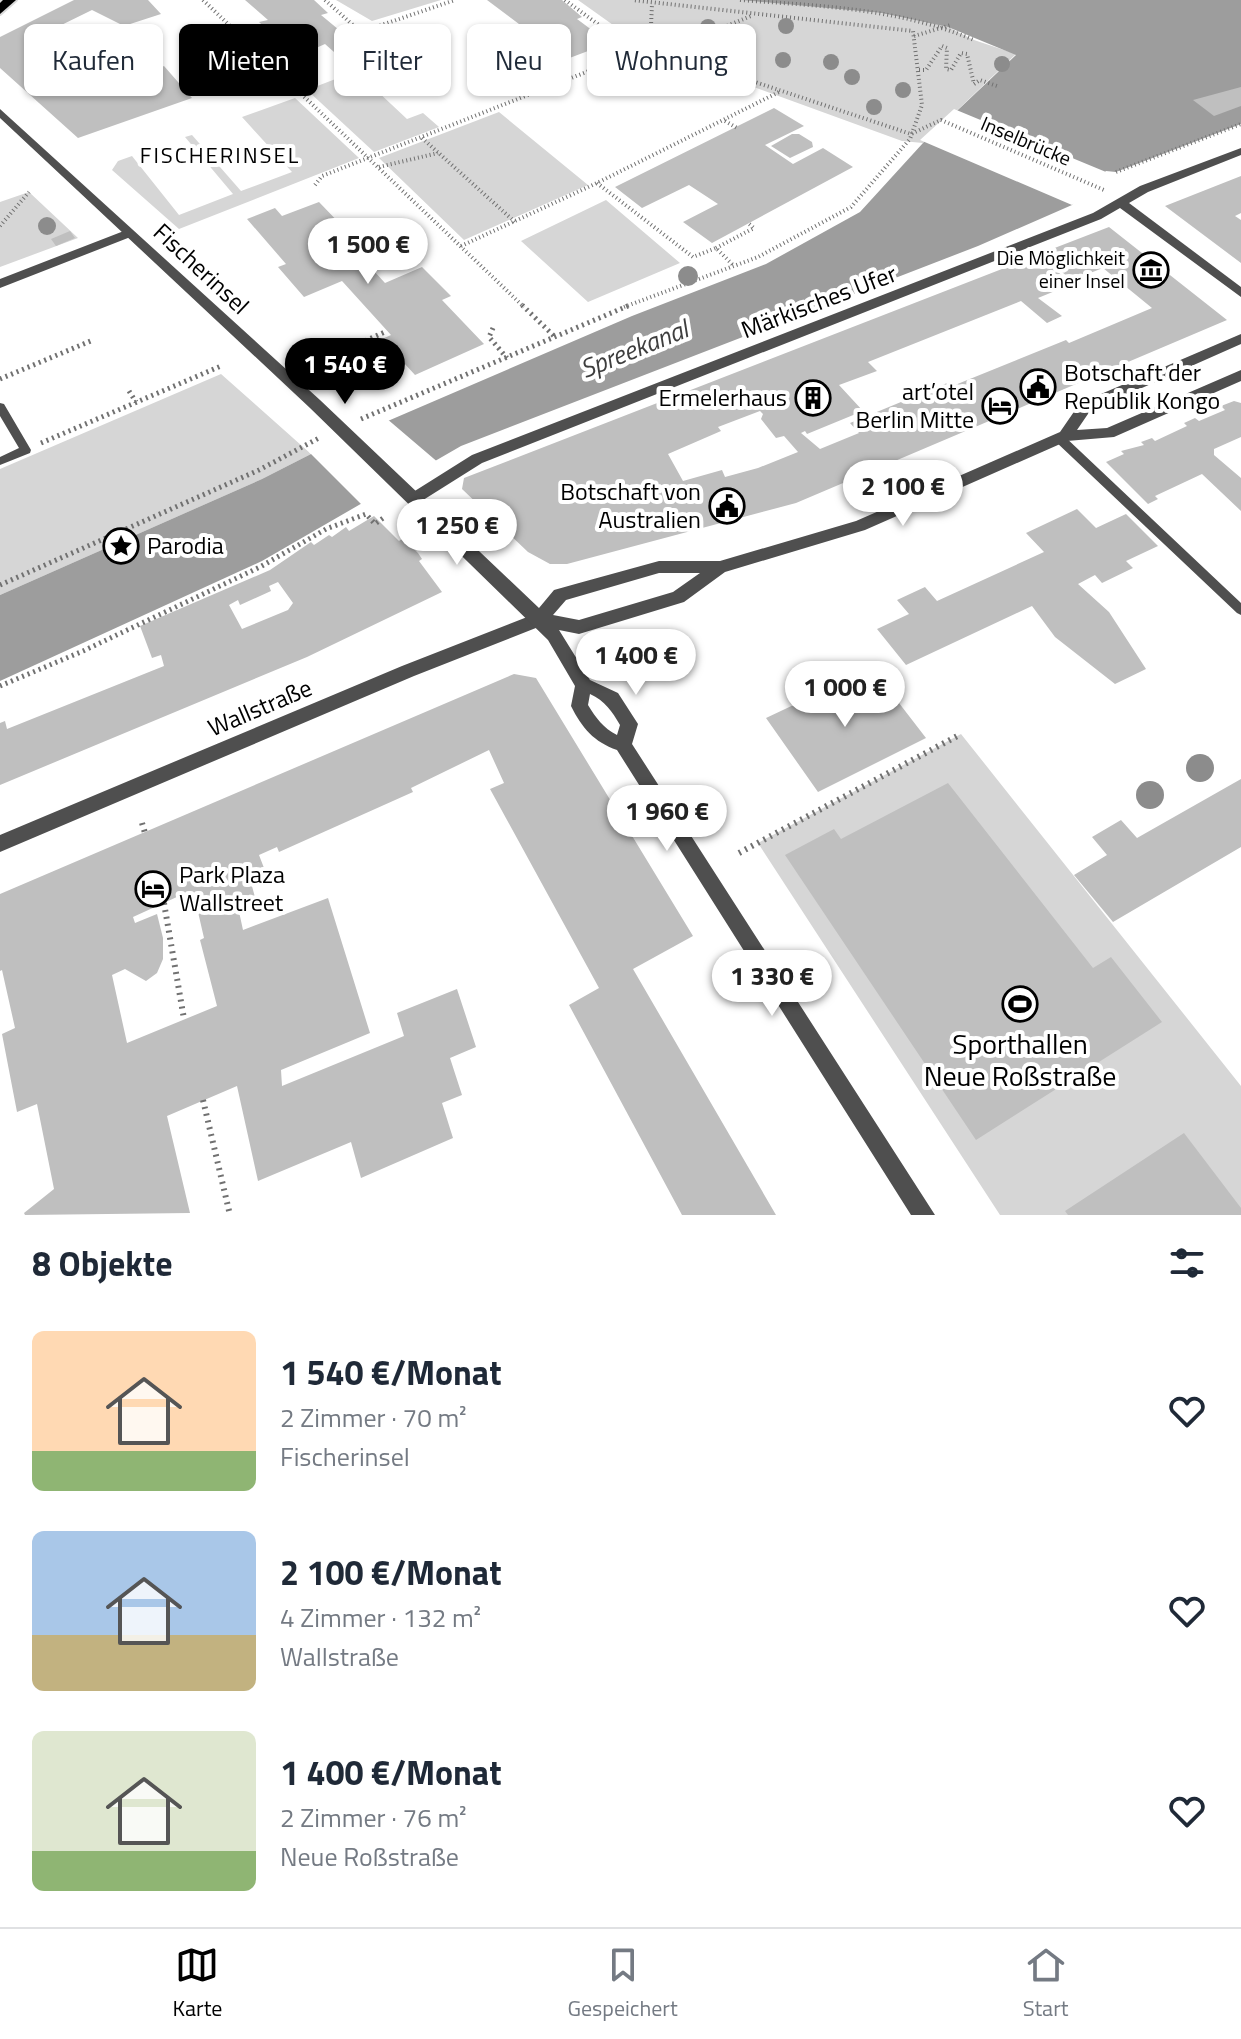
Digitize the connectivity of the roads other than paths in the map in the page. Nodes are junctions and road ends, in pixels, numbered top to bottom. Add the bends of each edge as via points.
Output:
1 (10, 0) edge
2 (0, 10) edge
3 (0, 112) edge
4 (1241, 151) edge
5 (1121, 203) junction
6 (129, 233) junction
7 (0, 284) edge
8 (1241, 293) edge
9 (1241, 339) edge
10 (1241, 375) edge
11 (0, 407) edge
12 (1062, 437) junction
13 (0, 461) edge
14 (415, 498) junction
15 (720, 567) junction
16 (1241, 610) edge
17 (540, 619) junction
18 (584, 685) junction
19 (623, 745) junction
20 (0, 844) edge
21 (924, 1215) edge

1 - 2 main road
3 - 6 street, Fischerinsel
4 - 5 street, Märkisches Ufer
5 - 8 street
5 - 14 street, Märkisches Ufer via 477,459
6 - 7 street, Fischerinsel
6 - 14 street, Fischerinsel
9 - 12 street, Wallstraße via 1085,407
10 - 12 street, Wallstraße via 1109,433
11 - 13 lane via 26,450
12 - 15 street, Wallstraße via 860,526
12 - 16 lane
14 - 17 street, Fischerinsel
15 - 17 street, Wallstraße via 678,597 579,627
15 - 17 street, Wallstraße via 659,567 579,589 560,595
17 - 18 street, Fischerinsel
17 - 20 street, Wallstraße
18 - 19 street via 579,706 599,738
18 - 19 street via 609,692 629,724
19 - 21 street

